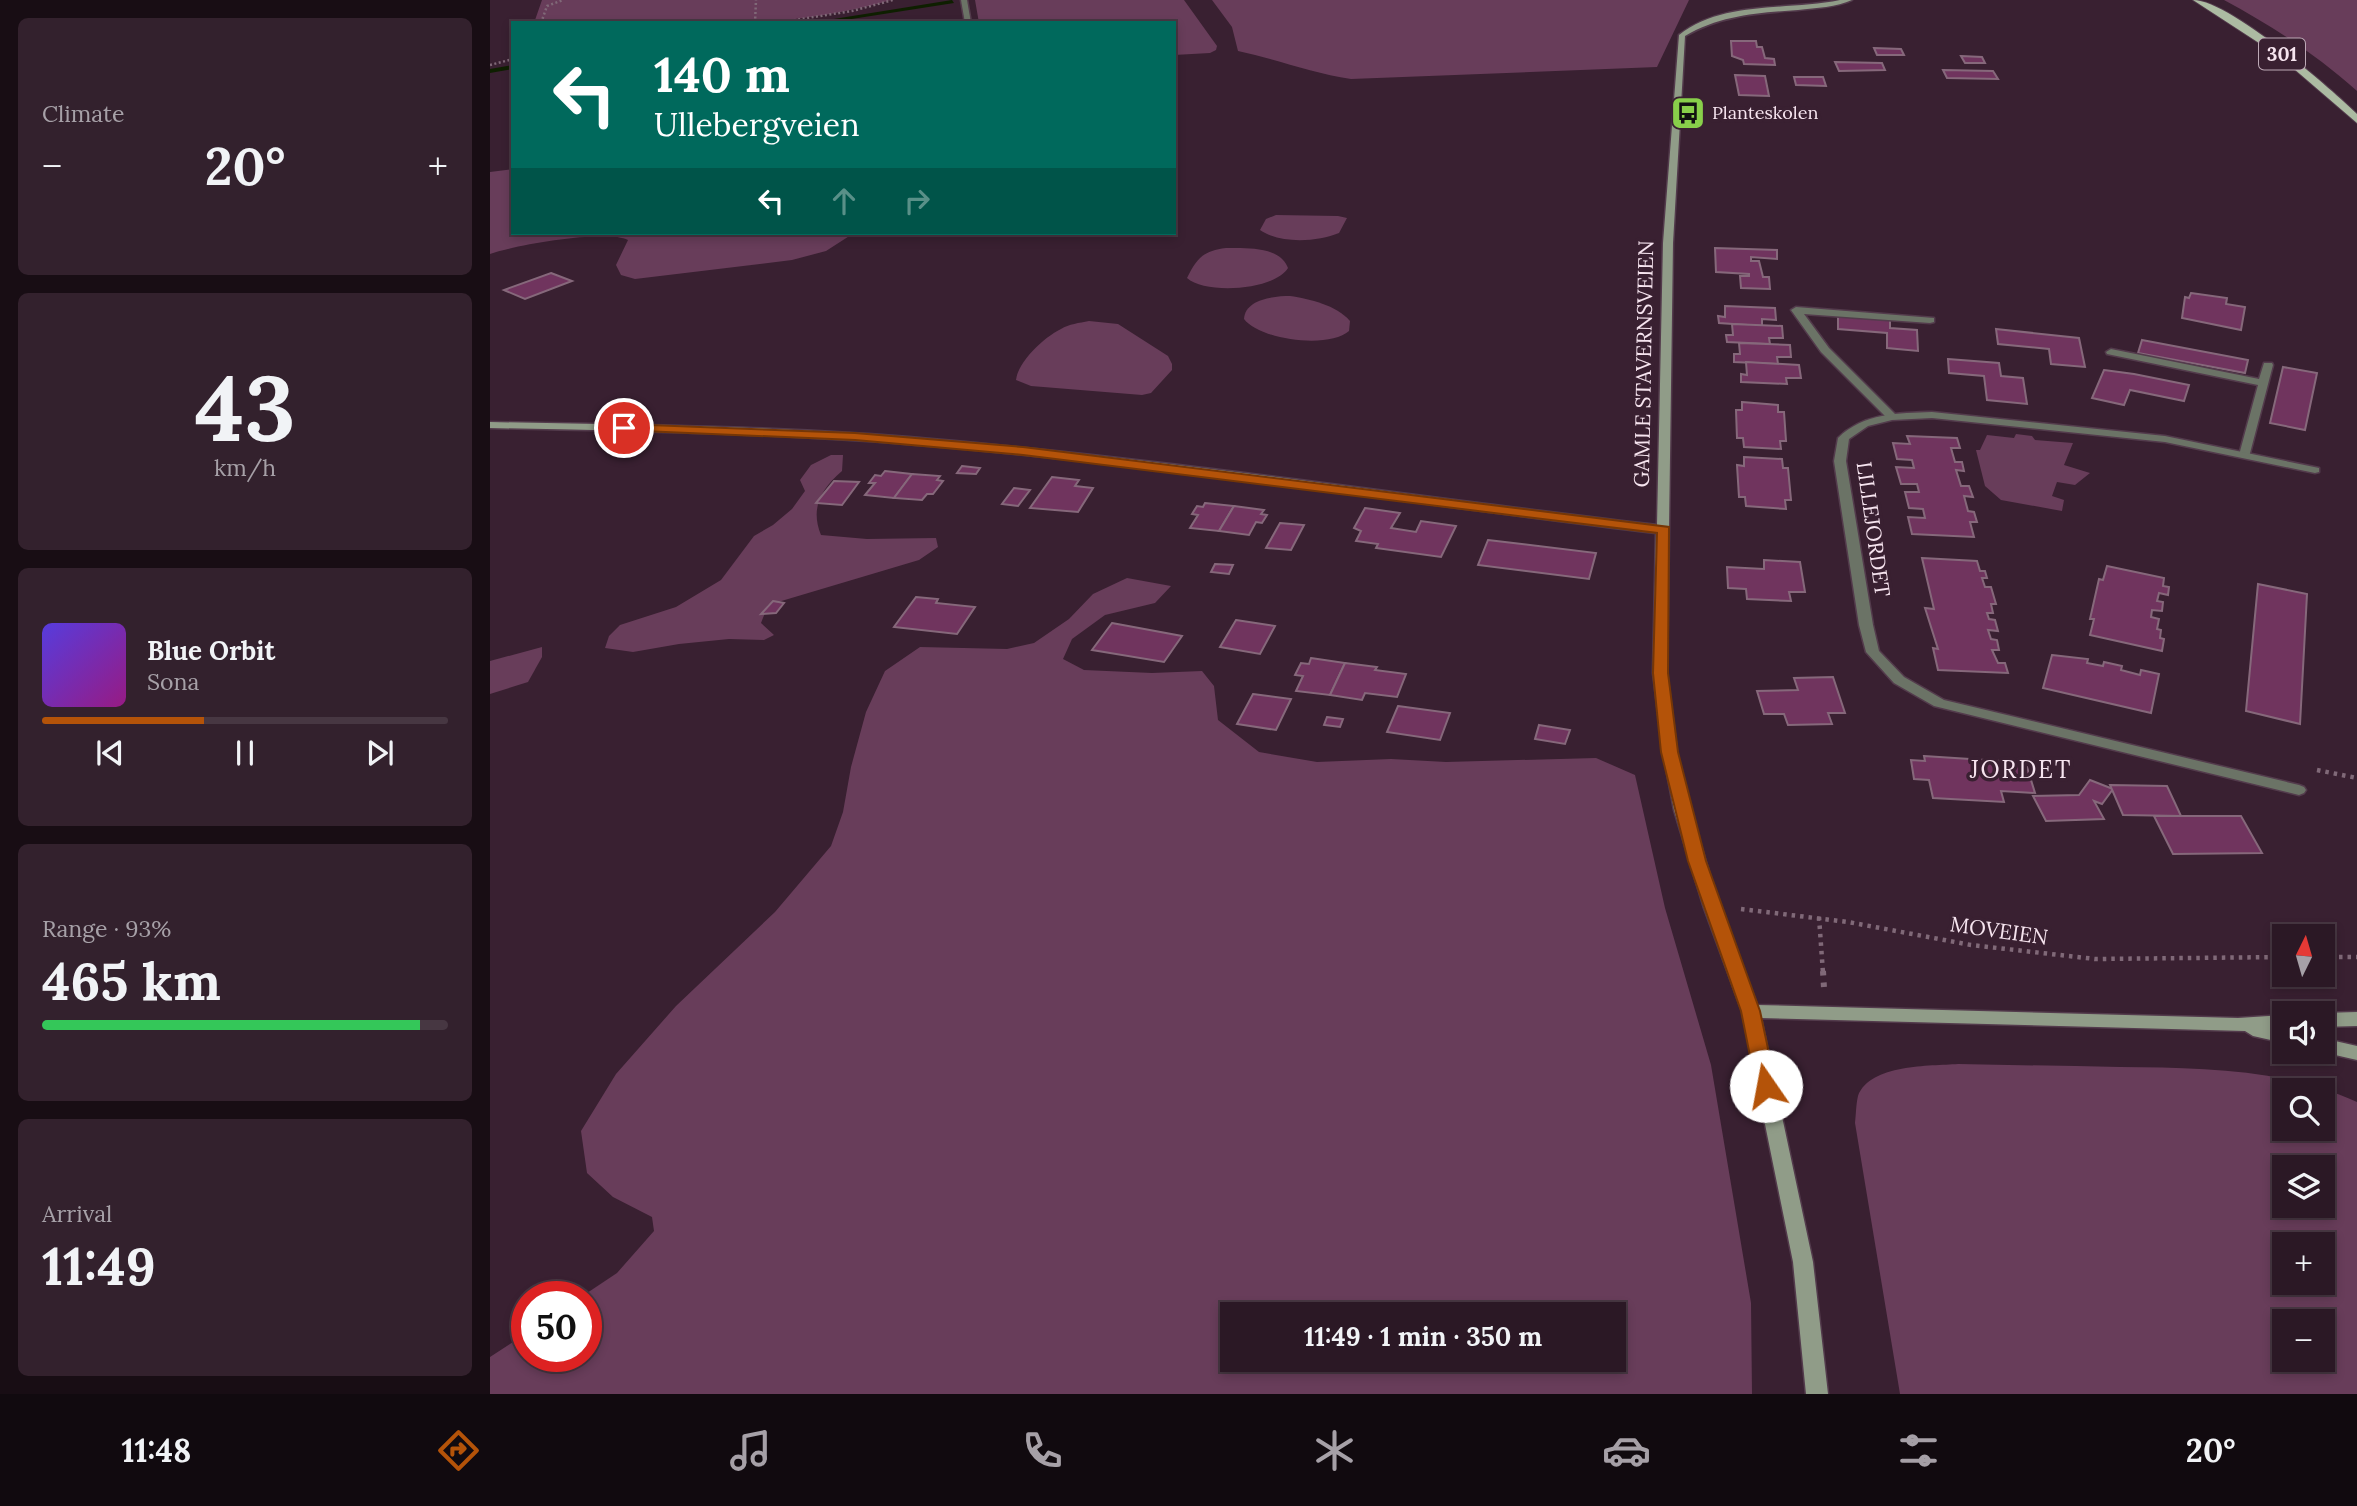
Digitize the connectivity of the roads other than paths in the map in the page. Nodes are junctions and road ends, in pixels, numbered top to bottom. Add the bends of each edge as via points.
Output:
1 (964, 0) edge
2 (1849, 0) edge
3 (2197, 0) edge
4 (968, 21) edge
5 (2357, 121) edge
6 (1930, 320) dead end
7 (2111, 352) dead end
8 (2268, 365) dead end
9 (2264, 383) junction
10 (1892, 417) junction
11 (490, 425) edge
12 (2245, 455) junction
13 (2315, 470) dead end
14 (1664, 530) junction
15 (2299, 790) dead end
16 (1751, 1011) junction
17 (2357, 1019) edge
18 (2335, 1020) edge
19 (2272, 1023) edge
20 (2238, 1026) junction
21 (2272, 1033) edge
22 (2335, 1048) edge
23 (2357, 1053) edge
24 (1817, 1394) edge

1 - 4 street
2 - 14 street, GAMLE STAVERNSVEIEN via 1751,13 1695,26 1682,35 1668,243
3 - 5 main road, 301 via 2297,65
6 - 10 street via 1796,310 1825,350
7 - 9 street
8 - 9 street
9 - 12 street
10 - 12 street, LILLEJORDET via 1932,415 2039,425 2165,439
10 - 15 street, LILLEJORDET via 1864,424 1844,438 1840,461 1873,652 1899,680 1939,703
11 - 14 street via 751,431 929,442 1150,464
12 - 13 street, LILLEJORDET
14 - 16 street, GAMLE STAVERNSVEIEN via 1660,673 1670,752 1712,908
16 - 20 street
16 - 24 street, GAMLE STAVERNSVEIEN via 1803,1262
17 - 18 street
19 - 20 street
20 - 21 street
22 - 23 street

